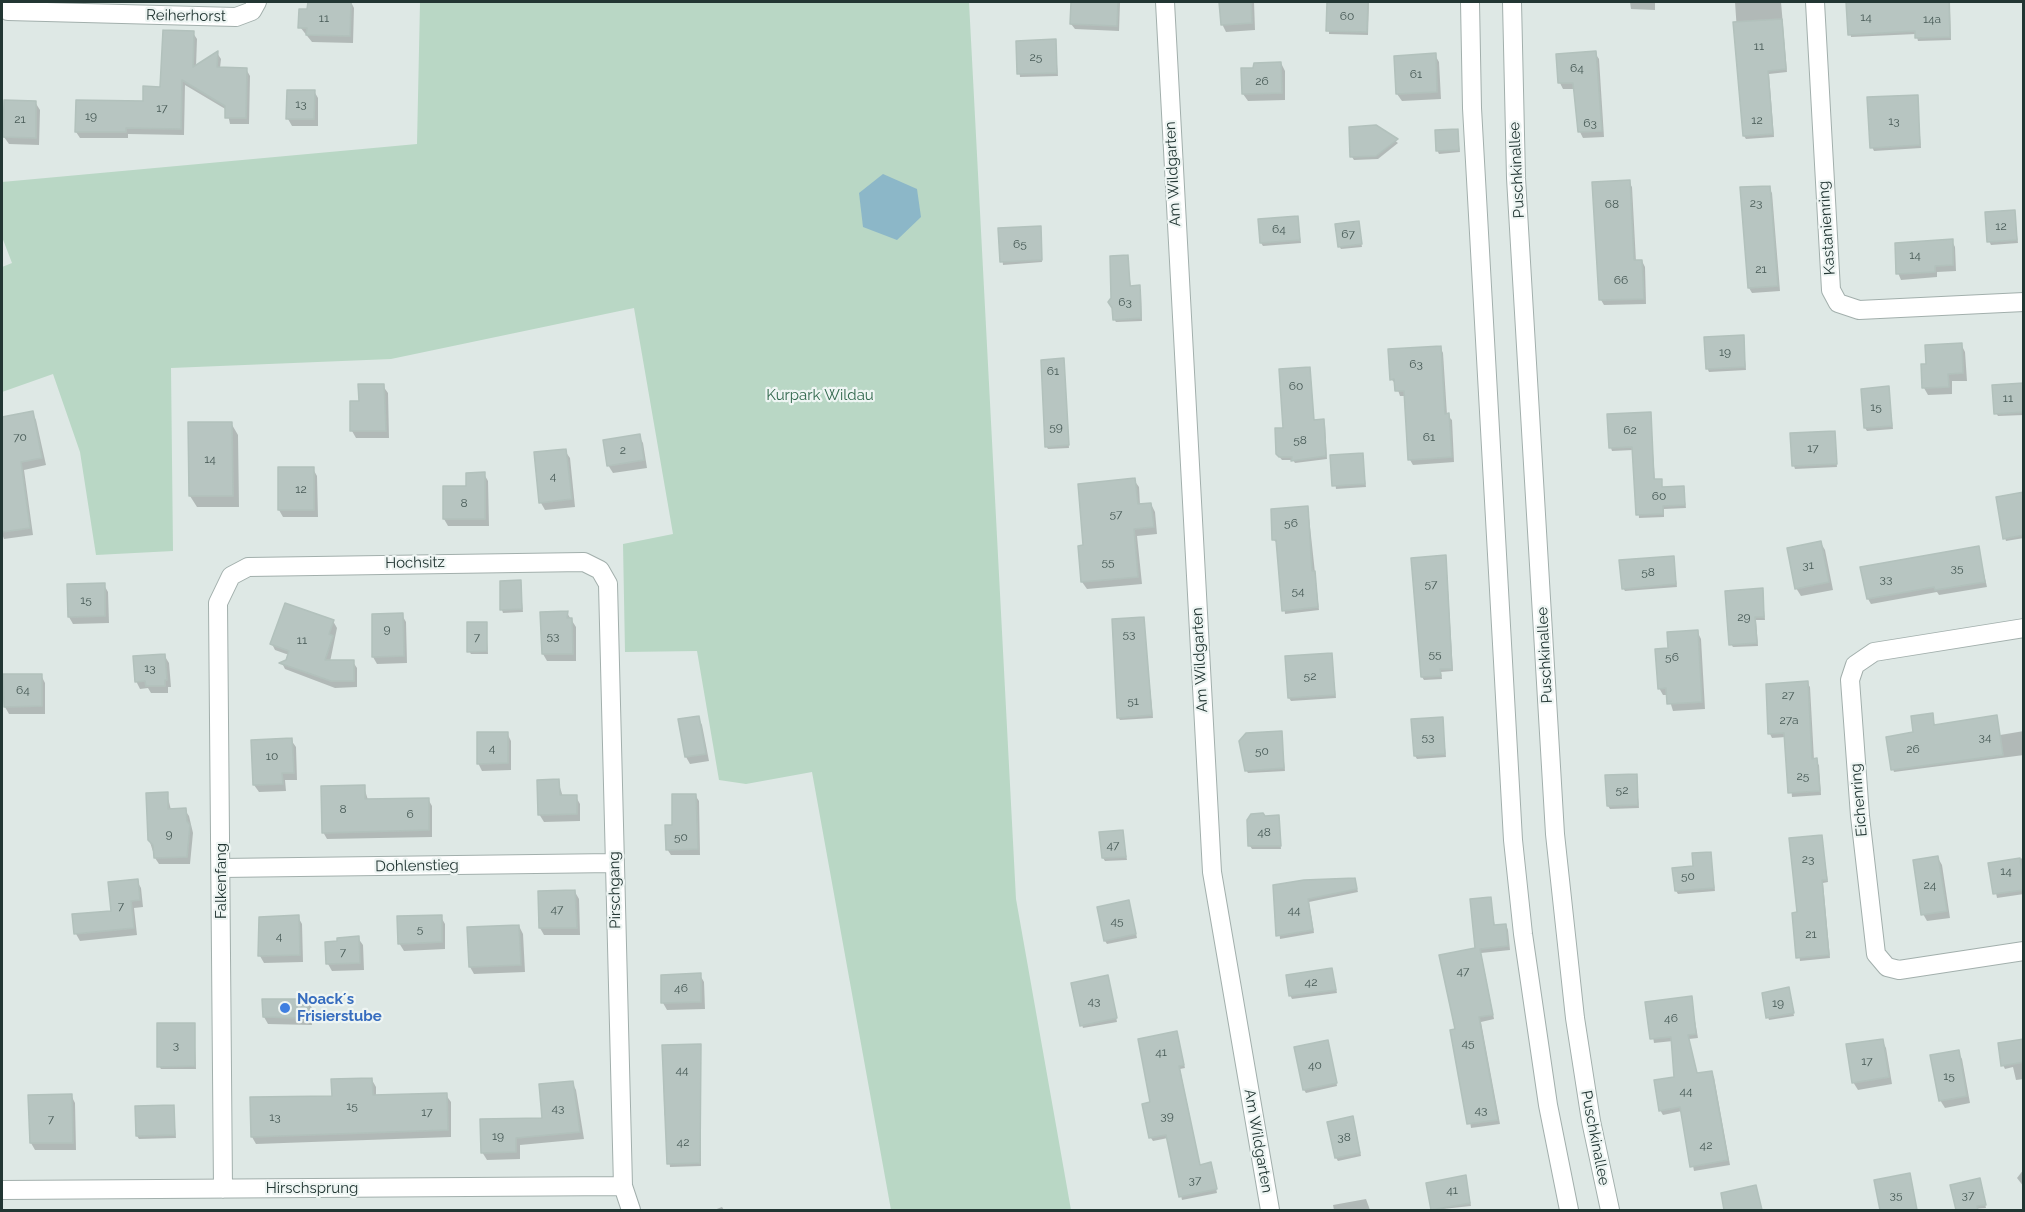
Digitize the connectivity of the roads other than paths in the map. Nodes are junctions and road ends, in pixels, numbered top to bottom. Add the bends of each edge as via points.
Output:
1 (257, 2) edge
2 (1165, 2) edge
3 (1470, 2) edge
4 (1512, 2) edge
5 (1815, 2) edge
6 (2, 6) edge
7 (2024, 302) edge
8 (600, 570) joint
9 (231, 576) joint
10 (2024, 628) edge
11 (614, 863) junction
12 (221, 868) junction
13 (2024, 951) edge
14 (623, 1186) junction
15 (223, 1189) junction
16 (2, 1190) edge
17 (631, 1210) edge
18 (1270, 1210) edge
19 (1569, 1210) edge
20 (1610, 1210) edge

1 - 6 street, Reiherhorst via 247,15 227,17 8,11
2 - 18 street, Am Wildgarten via 1212,872
3 - 19 street via 1513,840 1548,1105
4 - 20 street, Puschkinallee via 1513,97 1557,861 1577,1030
5 - 7 street, Kastanienring via 1831,290 1838,303 1859,310
8 - 9 street, Hochsitz via 584,562 433,562 248,567
8 - 11 street, Pirschgang via 608,584 611,636
9 - 12 street, Falkenfang via 218,603
10 - 13 street, Eichenring via 1874,652 1860,660 1850,676 1860,816 1876,954 1887,967 1899,970
11 - 12 street, Dohlenstieg
11 - 14 street, Pirschgang
12 - 15 street, Falkenfang
14 - 15 street, Hirschsprung
14 - 17 street, Pirschgang
15 - 16 street, Hirschsprung

